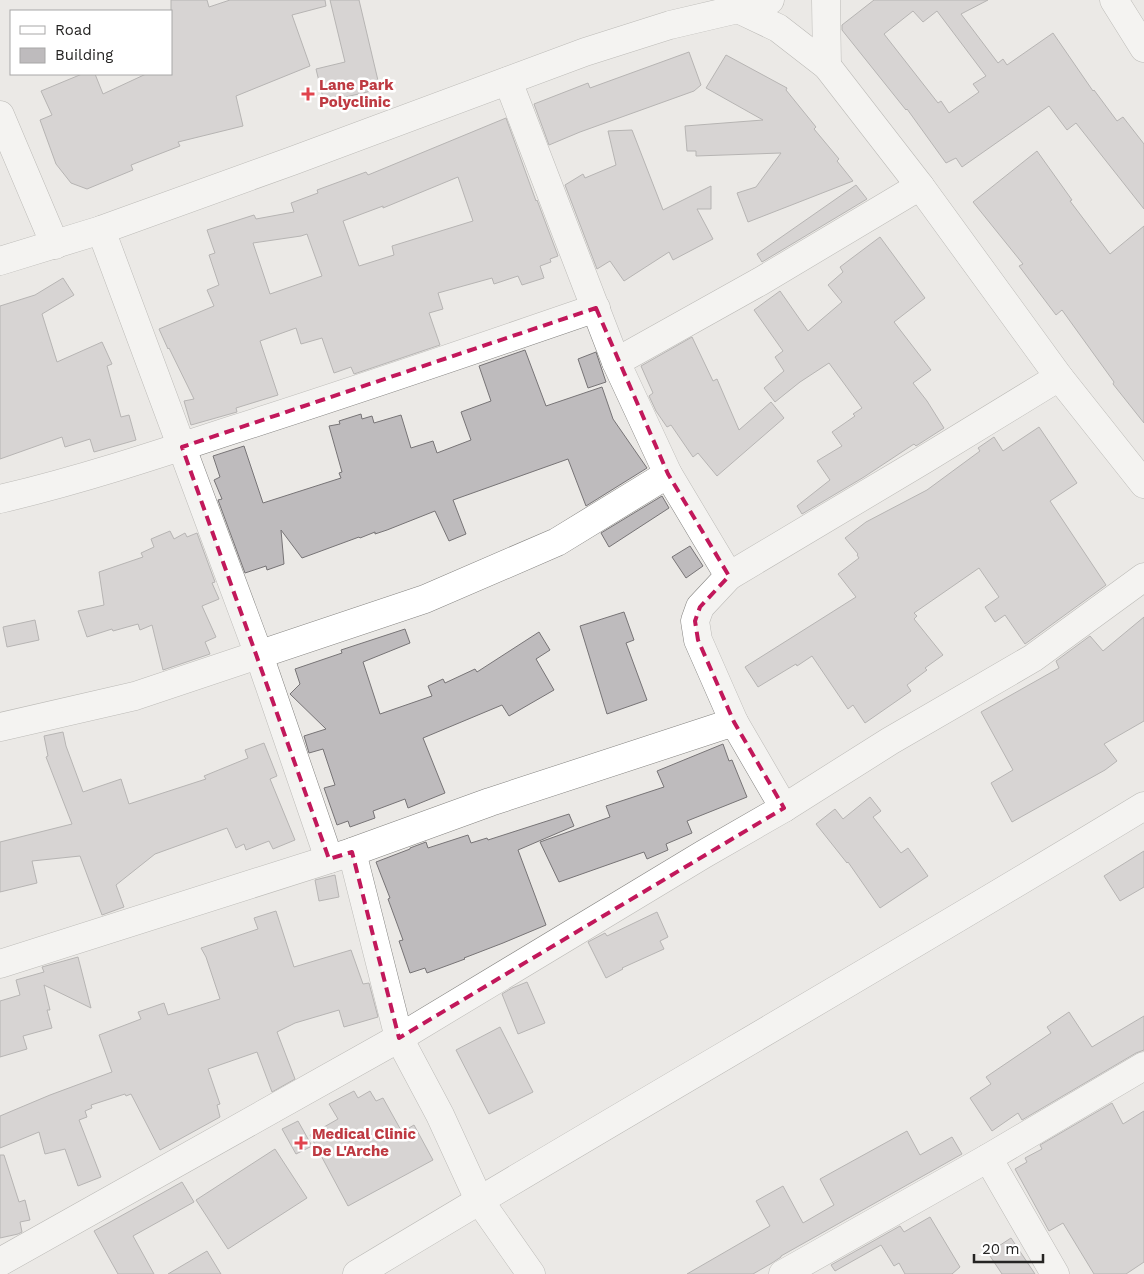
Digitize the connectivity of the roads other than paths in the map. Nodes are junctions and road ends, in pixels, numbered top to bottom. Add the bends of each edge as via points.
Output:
1 (770, 0) edge
2 (826, 0) edge
3 (1114, 0) edge
4 (738, 9) junction
5 (1144, 48) edge
6 (827, 66) junction
7 (508, 81) junction
8 (0, 115) edge
9 (920, 186) junction
10 (101, 230) junction
11 (55, 245) junction
12 (0, 261) edge
13 (596, 308) junction
14 (616, 362) junction
15 (1058, 377) junction
16 (182, 447) junction
17 (668, 474) junction
18 (1144, 484) edge
19 (0, 499) edge
20 (729, 576) junction
21 (1144, 577) edge
22 (259, 655) junction
23 (734, 722) junction
24 (0, 727) edge
25 (1144, 806) edge
26 (784, 808) junction
27 (340, 856) junction
28 (0, 964) edge
29 (399, 1038) junction
30 (1144, 1066) edge
31 (988, 1158) junction
32 (479, 1200) junction
33 (0, 1262) edge
34 (818, 1266) edge
35 (357, 1274) edge
36 (531, 1274) edge
37 (784, 1274) edge
38 (1056, 1274) edge

1 - 4 street
2 - 6 street
3 - 5 street
4 - 6 street via 778,28
4 - 7 street via 670,25
6 - 9 street
7 - 10 street
7 - 13 street
8 - 11 street
9 - 14 street
9 - 15 street
10 - 11 street
10 - 16 street
11 - 12 street
13 - 14 street
13 - 16 street
14 - 17 street
15 - 18 street
15 - 20 street
16 - 19 street
16 - 22 street
17 - 20 street
17 - 22 street via 558,542 425,598
20 - 23 street via 700,607 695,621 698,640
21 - 26 street via 1034,658 890,741
22 - 24 street via 135,696
22 - 27 street
23 - 26 street
23 - 27 street via 490,802
25 - 32 street
26 - 29 street
27 - 28 street
27 - 29 street
29 - 32 street via 440,1115
29 - 33 street
30 - 31 street
31 - 34 street
31 - 38 street
32 - 35 street
32 - 36 street
34 - 37 street

